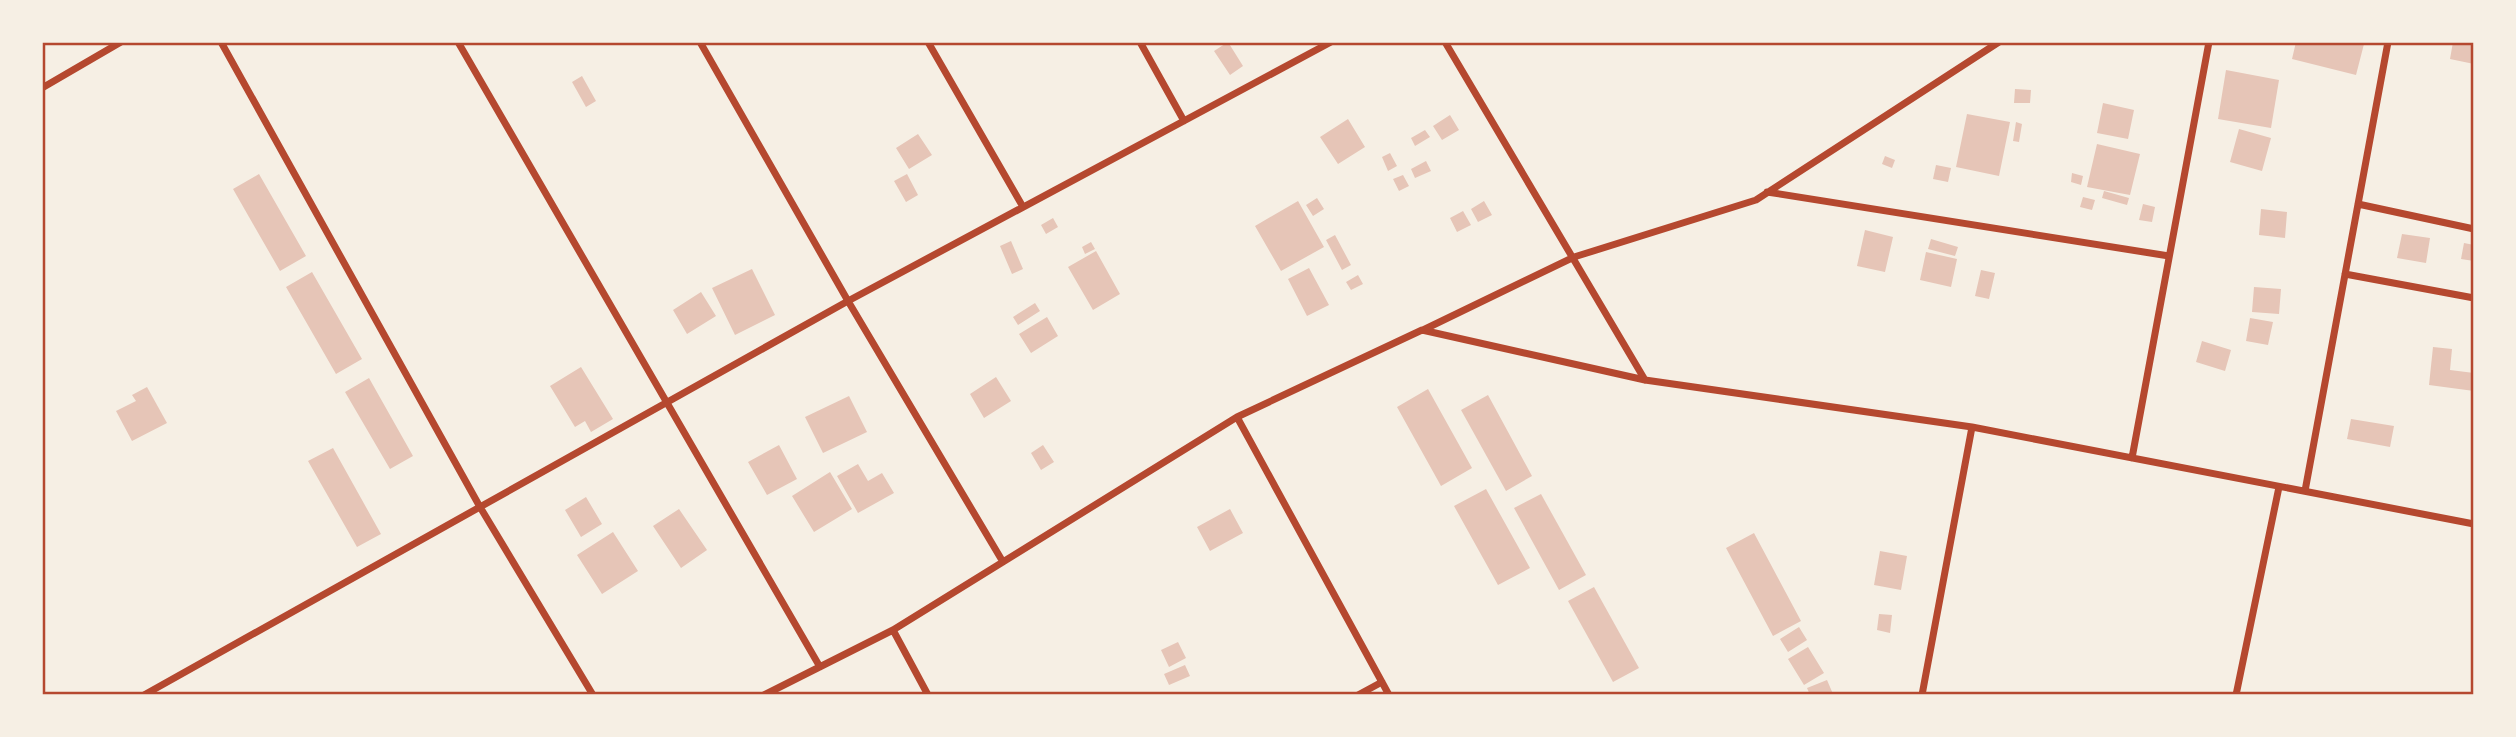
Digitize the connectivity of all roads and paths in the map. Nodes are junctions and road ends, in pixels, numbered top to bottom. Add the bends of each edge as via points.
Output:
1 (121, 42) edge
2 (221, 42) edge
3 (458, 42) edge
4 (700, 42) edge
5 (928, 42) edge
6 (1140, 42) edge
7 (1331, 42) edge
8 (1445, 42) edge
9 (1999, 42) edge
10 (2209, 42) edge
11 (2388, 42) edge
12 (42, 88) edge
13 (1184, 121) junction
14 (1767, 192) junction
15 (2358, 204) junction
16 (1023, 207) junction
17 (2474, 229) edge
18 (2169, 256) junction
19 (1574, 257) junction
20 (2345, 274) junction
21 (2474, 298) edge
22 (848, 301) junction
23 (1422, 330) junction
24 (1645, 380) junction
25 (667, 403) junction
26 (1237, 417) junction
27 (1972, 427) junction
28 (2132, 458) junction
29 (2279, 486) junction
30 (2305, 491) junction
31 (480, 507) junction
32 (2474, 524) edge
33 (1003, 562) junction
34 (893, 630) junction
35 (820, 667) junction
36 (1382, 682) junction
37 (145, 695) edge
38 (593, 695) edge
39 (764, 695) edge
40 (928, 695) edge
41 (1358, 695) edge
42 (1389, 695) edge
43 (1922, 695) edge
44 (2236, 695) edge

1 - 12 street
2 - 31 street
3 - 25 street
4 - 22 street
5 - 16 street
6 - 13 street
7 - 13 street
8 - 19 street
9 - 14 street
10 - 18 street
11 - 15 street
13 - 16 street
14 - 18 street
14 - 19 street via 1756,200
15 - 17 street
15 - 20 street
16 - 22 street
18 - 28 street
19 - 23 street
19 - 24 street
20 - 21 street
20 - 30 street
22 - 25 street
22 - 33 street
23 - 24 street
23 - 26 street
24 - 27 street
25 - 31 street
25 - 35 street
26 - 33 street
26 - 36 street
27 - 28 street
27 - 43 street
28 - 29 street
29 - 30 street
29 - 44 street
30 - 32 street
31 - 37 street
31 - 38 street
33 - 34 street
34 - 35 street
34 - 40 street
35 - 39 street
36 - 41 street
36 - 42 street

